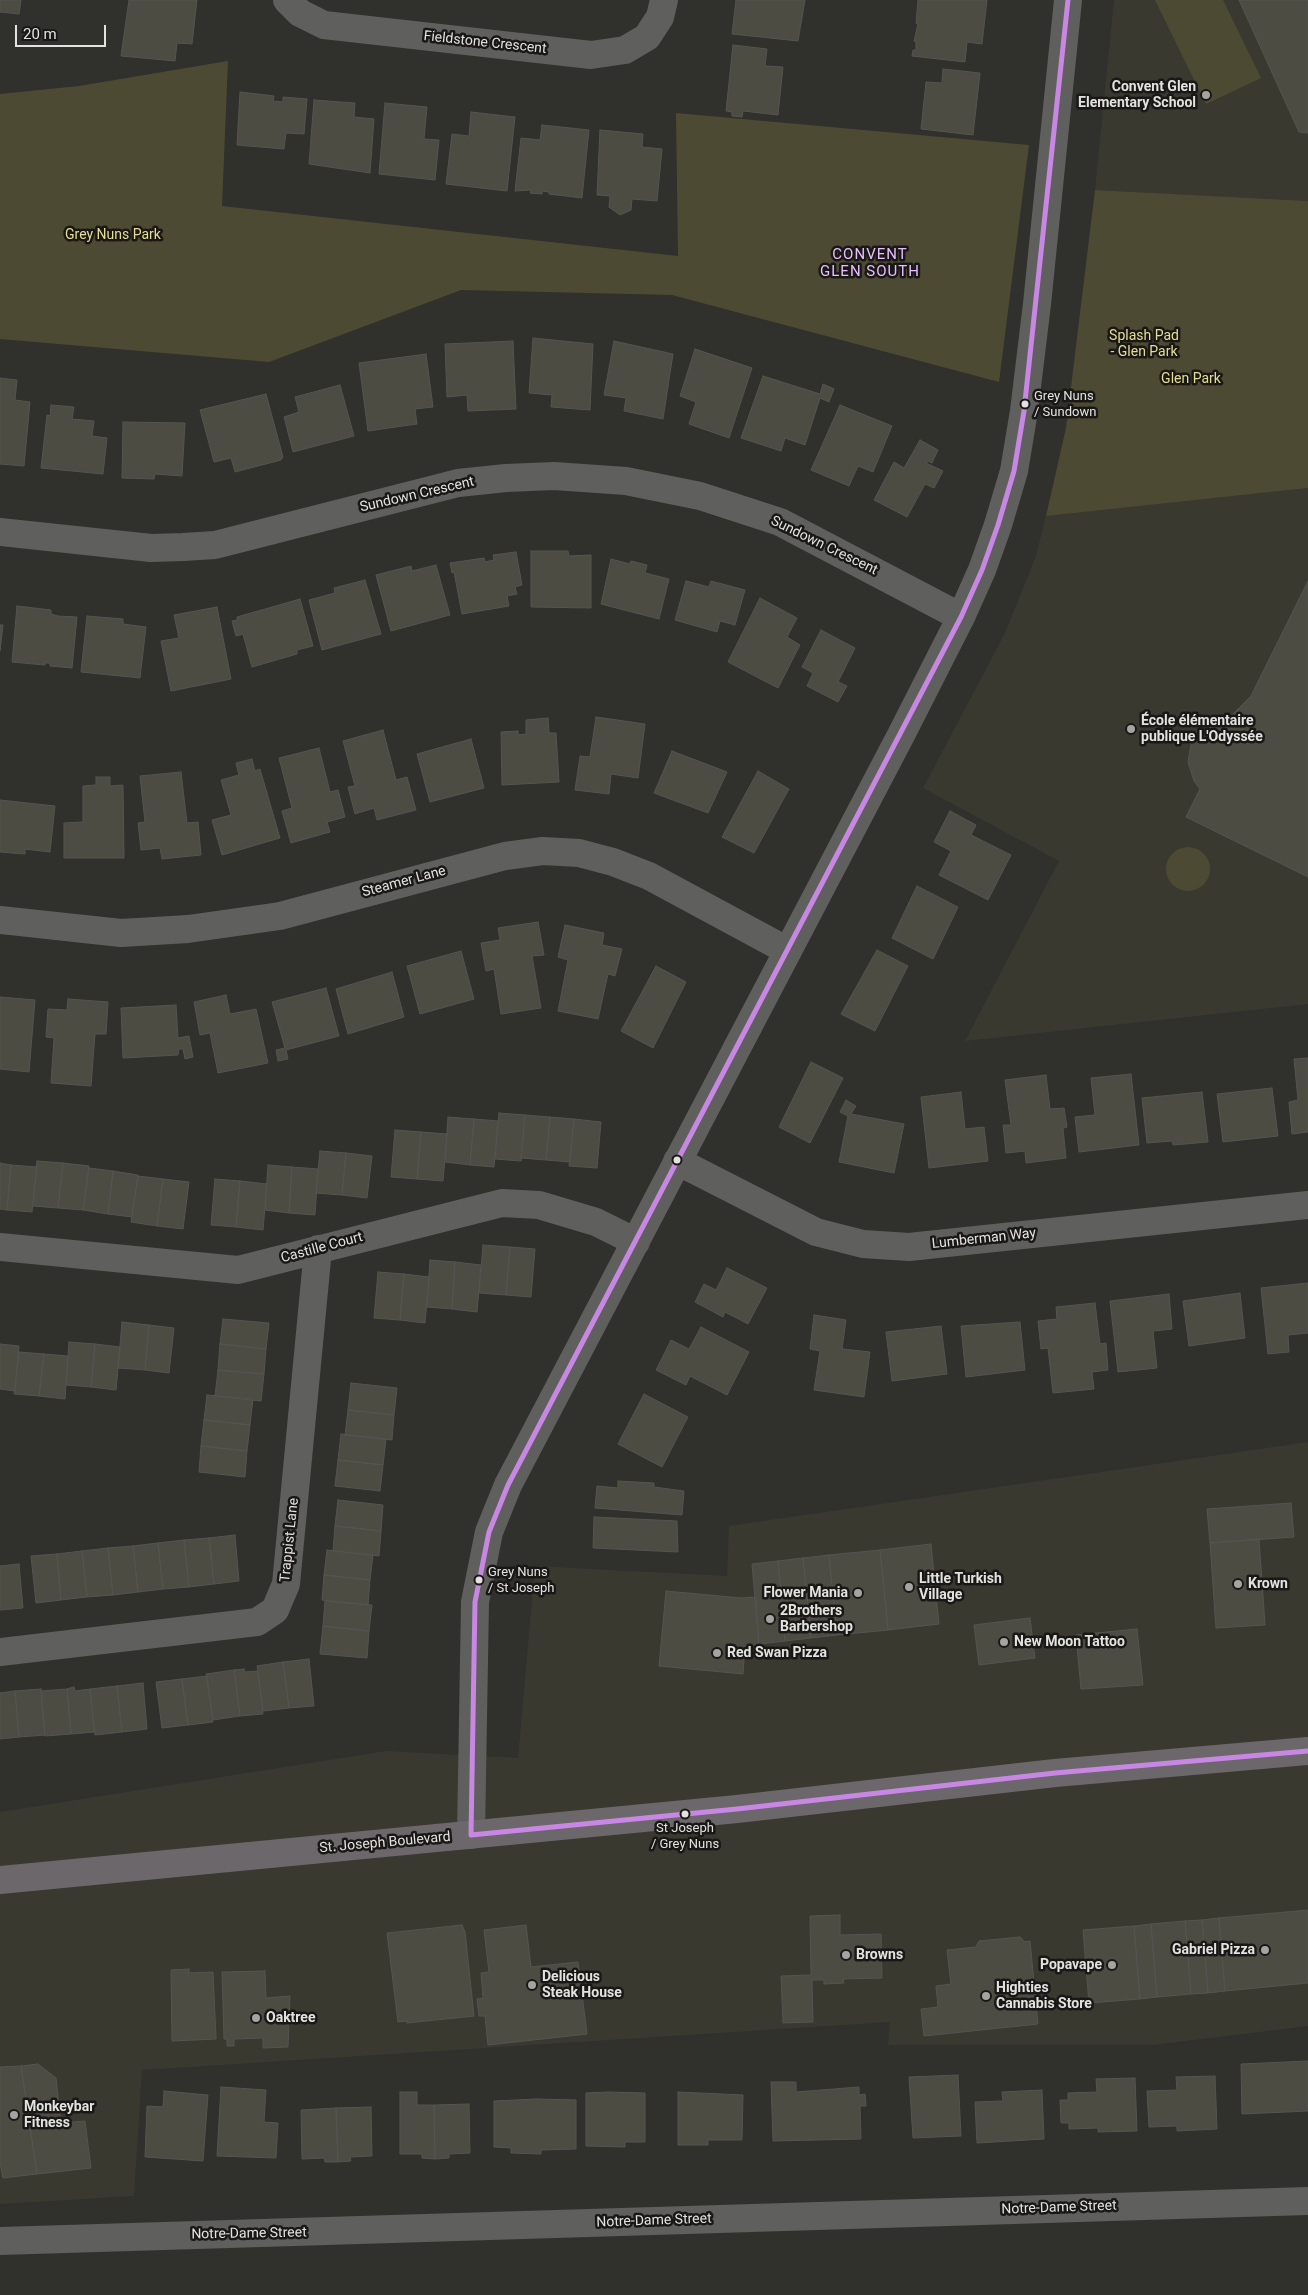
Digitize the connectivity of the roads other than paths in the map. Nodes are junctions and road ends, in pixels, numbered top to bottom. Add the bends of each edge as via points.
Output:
1 (287, 0) edge
2 (664, 0) edge
3 (1068, 0) edge
4 (0, 532) edge
5 (961, 616) junction
6 (0, 920) edge
7 (788, 951) junction
8 (677, 1160) junction
9 (1308, 1205) edge
10 (636, 1242) junction
11 (0, 1247) edge
12 (318, 1249) junction
13 (0, 1652) edge
14 (1308, 1751) edge
15 (471, 1835) junction
16 (0, 1880) edge
17 (1308, 2201) edge
18 (0, 2241) edge

1 - 2 street, Fieldstone Crescent via 300,13 324,25 591,55 625,50 646,37 660,17
3 - 5 street via 1037,304 1014,471 982,570
4 - 5 street, Sundown Crescent via 151,548 183,548 215,545 458,483 554,476 626,481 700,496 780,522
5 - 7 street
6 - 7 street, Steamer Lane via 121,933 188,930 280,916 505,856 543,851 579,853 649,876
7 - 8 street
8 - 9 street, Lumberman Way via 816,1232 863,1244 890,1246 909,1247
8 - 10 street
10 - 12 street, Castille Court via 596,1222 538,1205 502,1203
10 - 15 street via 529,1442 489,1532 475,1602
11 - 12 street, Castille Court via 238,1270
12 - 13 street, Trappist Lane via 286,1584 275,1610 256,1622
14 - 15 main road, St. Joseph Boulevard
15 - 16 main road, St. Joseph Boulevard
17 - 18 street, Notre-Dame Street

